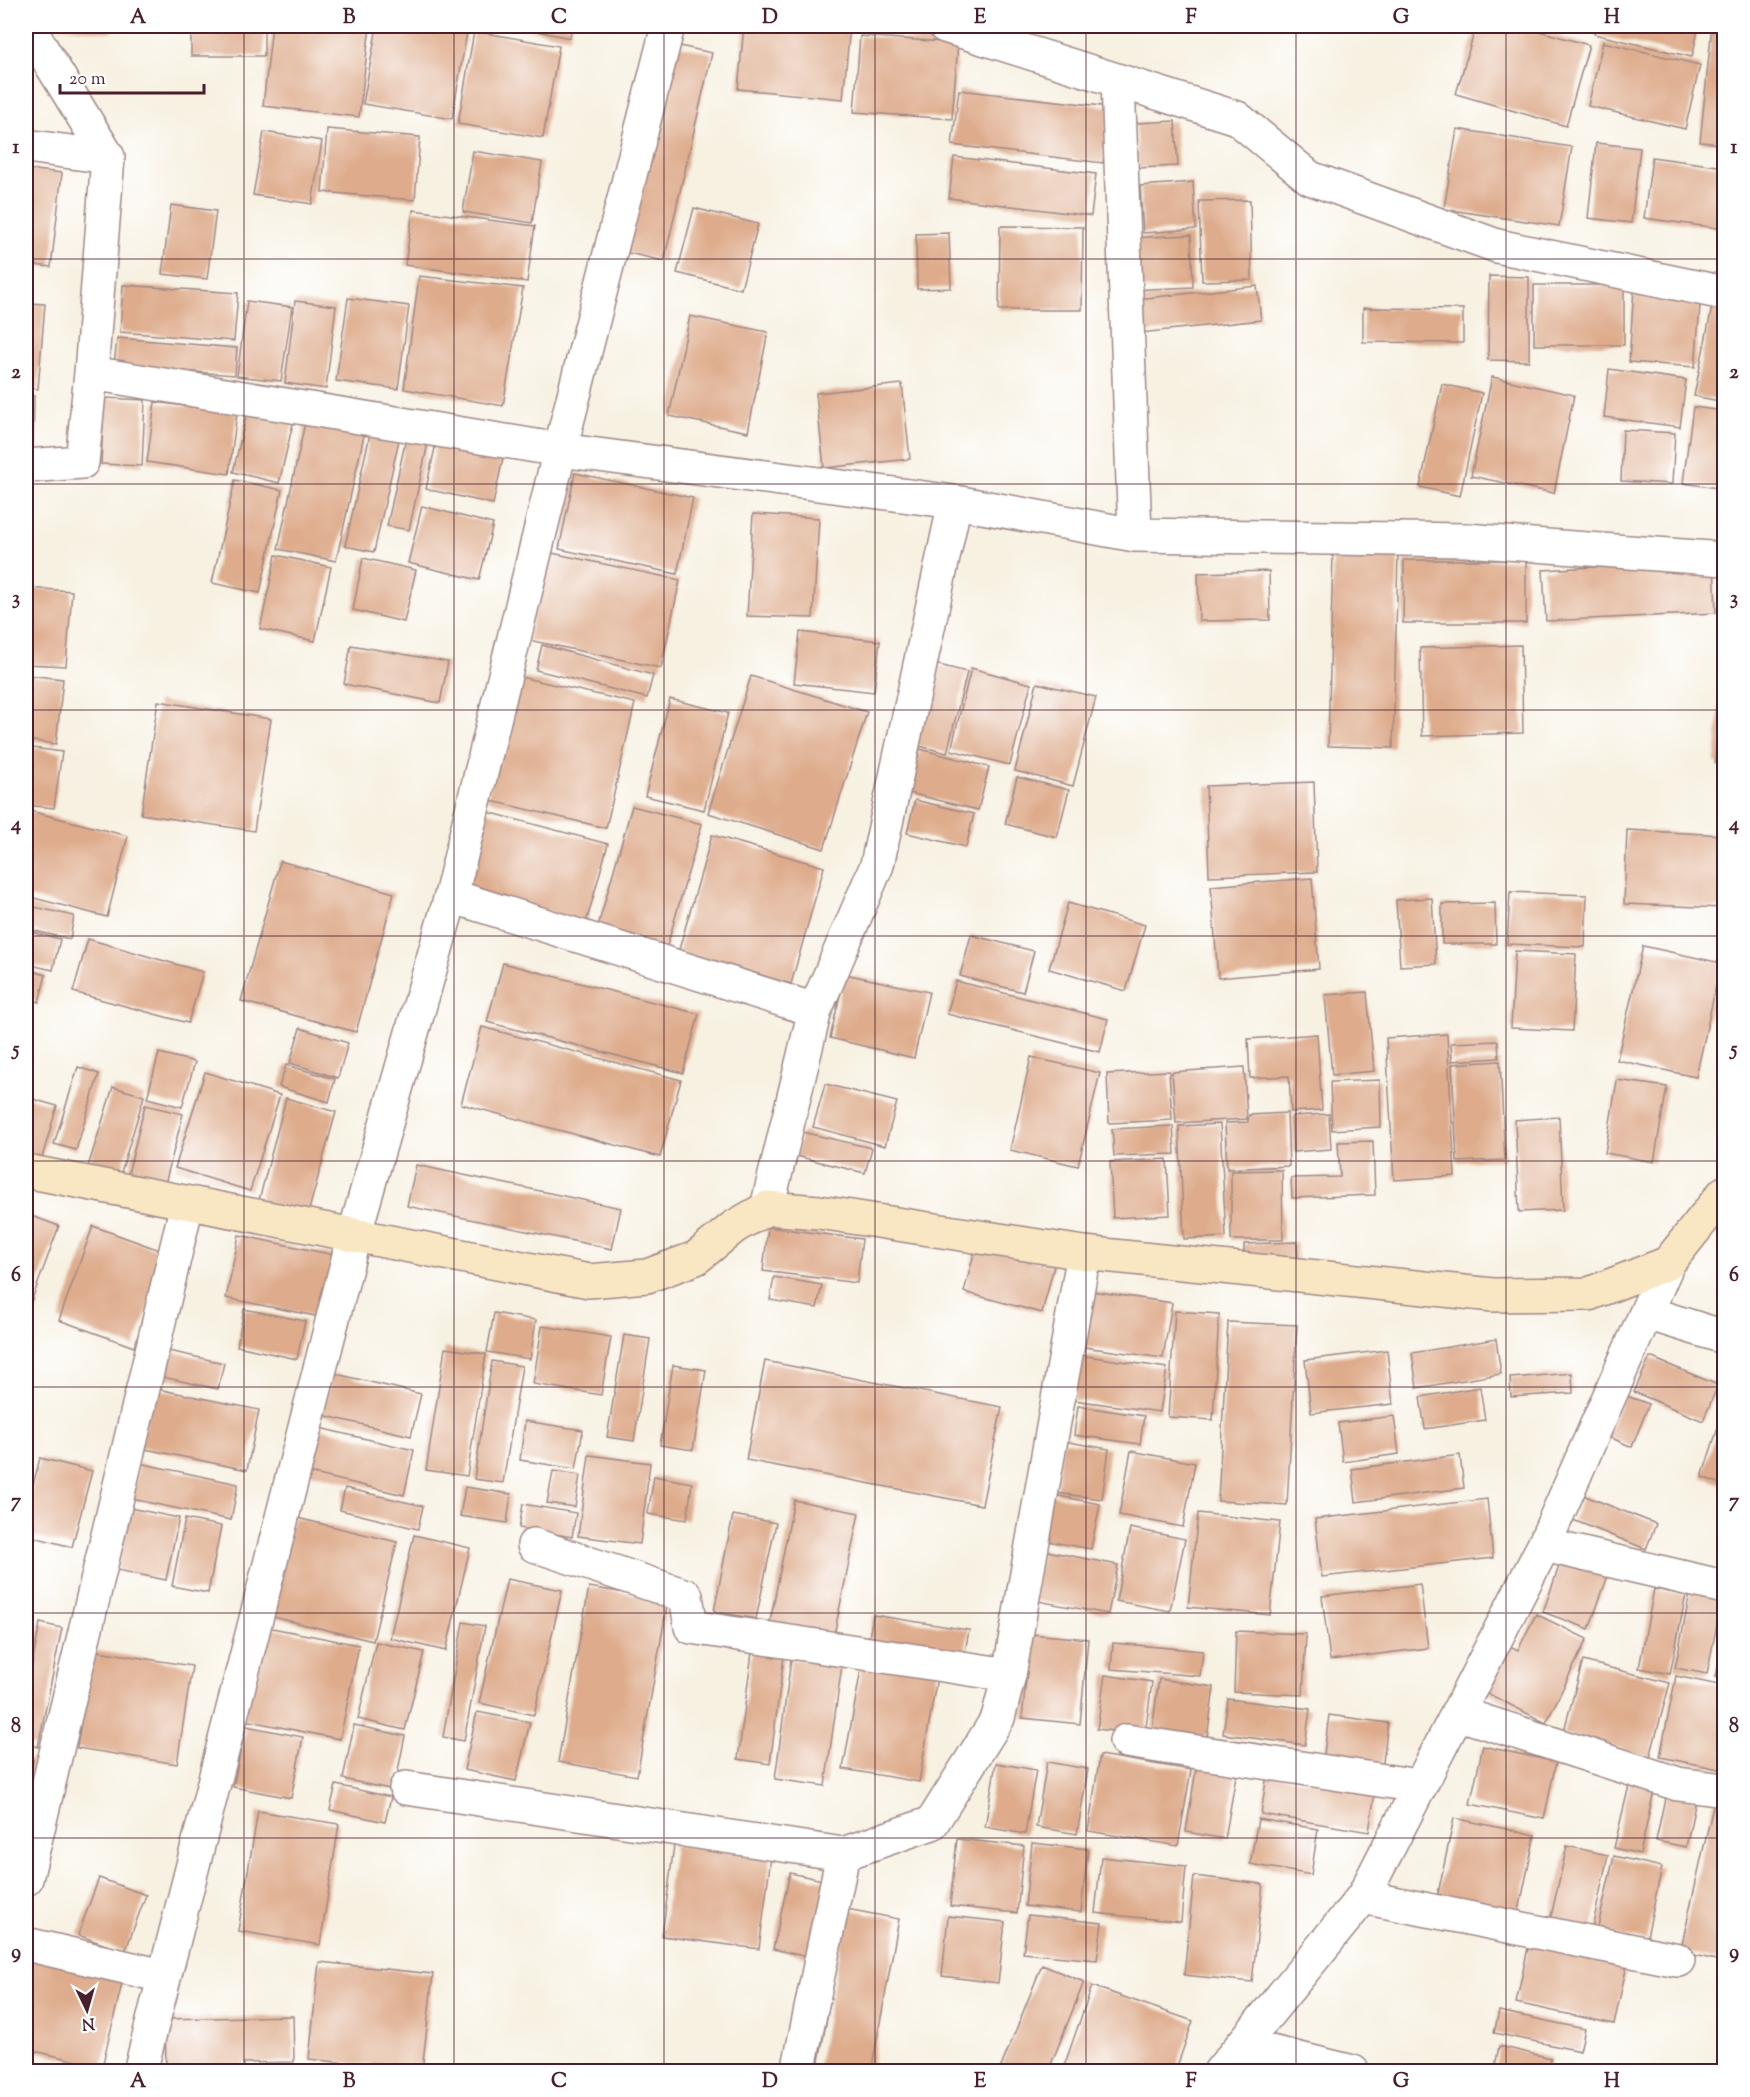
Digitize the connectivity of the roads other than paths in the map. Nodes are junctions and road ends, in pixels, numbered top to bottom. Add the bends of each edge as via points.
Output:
1 (32, 26) edge
2 (668, 26) edge
3 (945, 26) edge
4 (1118, 81) junction
5 (26, 146) edge
6 (108, 157) junction
7 (1725, 293) edge
8 (91, 373) junction
9 (560, 450) junction
10 (26, 466) edge
11 (955, 502) junction
12 (1135, 534) junction
13 (1725, 559) edge
14 (451, 896) junction
15 (815, 1010) junction
16 (26, 1172) edge
17 (1725, 1193) edge
18 (187, 1204) junction
19 (766, 1208) junction
20 (354, 1236) junction
21 (1084, 1253) junction
22 (1668, 1263) junction
23 (1647, 1313) junction
24 (1725, 1337) edge
25 (534, 1545) dead end
26 (1544, 1545) junction
27 (1725, 1587) edge
28 (1009, 1675) junction
29 (1457, 1713) junction
30 (1126, 1741) dead end
31 (1418, 1786) junction
32 (406, 1788) dead end
33 (1725, 1790) edge
34 (843, 1854) junction
35 (26, 1879) edge
36 (1363, 1897) junction
37 (26, 1944) edge
38 (1678, 1960) dead end
39 (163, 1976) junction
40 (1242, 2045) junction
41 (140, 2072) edge
42 (798, 2072) edge
43 (1220, 2072) edge
44 (1353, 2072) edge

1 - 6 street via 32,33
2 - 9 street
3 - 4 street
4 - 7 street via 1237,117 1310,178 1497,246
4 - 12 street
5 - 6 street
6 - 8 street
8 - 9 street
8 - 10 street via 82,462
9 - 11 street
9 - 14 street
11 - 12 street
11 - 15 street via 878,865
12 - 13 street via 1466,540
14 - 15 street
14 - 20 street
15 - 19 street
16 - 18 main road
17 - 22 main road
18 - 20 main road
18 - 35 street
19 - 20 main road via 734,1227 696,1258 647,1276 589,1281
19 - 21 main road via 819,1212
20 - 39 street
21 - 22 main road via 1493,1295 1589,1294
21 - 28 street
22 - 23 street
23 - 24 street
23 - 26 street
25 - 28 street via 686,1596 691,1627
26 - 27 street
26 - 29 street
28 - 34 street via 998,1718 932,1823
29 - 31 street
29 - 33 street via 1678,1784
30 - 31 street
31 - 36 street
32 - 34 street
34 - 42 street
36 - 38 street
36 - 40 street
37 - 39 street
39 - 41 street
40 - 43 street
40 - 44 street

